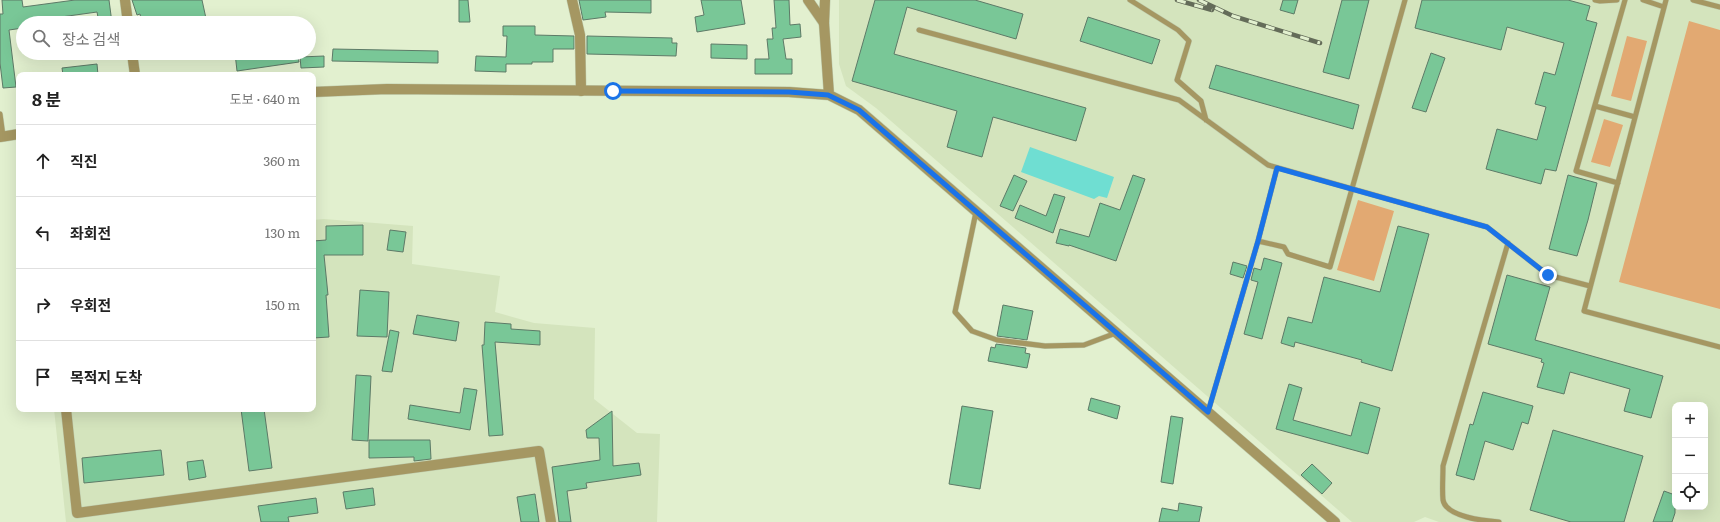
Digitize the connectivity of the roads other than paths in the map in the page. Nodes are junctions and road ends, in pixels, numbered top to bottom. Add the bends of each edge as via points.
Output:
1 (126, 0) edge
2 (572, 0) edge
3 (808, 0) edge
4 (825, 0) edge
5 (1130, 0) edge
6 (1405, 0) edge
7 (1595, 0) edge
8 (1618, 0) edge
9 (1624, 0) edge
10 (1643, 0) edge
11 (1666, 0) edge
12 (1693, 0) edge
13 (1664, 7) junction
14 (1720, 7) edge
15 (127, 16) edge
16 (824, 23) junction
17 (919, 30) dead end
18 (133, 60) edge
19 (135, 72) edge
20 (581, 91) junction
21 (316, 92) edge
22 (828, 95) junction
23 (1594, 106) junction
24 (0, 114) edge
25 (1635, 117) junction
26 (1206, 120) junction
27 (16, 134) edge
28 (2, 136) edge
29 (1277, 168) junction
30 (1618, 183) junction
31 (1353, 189) junction
32 (976, 212) junction
33 (1258, 241) junction
34 (1508, 243) junction
35 (1590, 286) junction
36 (1116, 333) junction
37 (1720, 347) edge
38 (66, 412) edge
39 (1208, 412) junction
40 (551, 522) edge
41 (1335, 522) edge
42 (1499, 522) edge

1 - 15 street
2 - 20 street via 580,34
3 - 16 street
4 - 16 street
5 - 26 lane via 1178,30 1189,41 1177,80 1201,102
6 - 31 lane
7 - 8 lane
9 - 23 lane
10 - 13 lane
11 - 13 lane
12 - 14 lane
13 - 25 lane
16 - 22 street
17 - 26 lane via 1179,100
18 - 19 street
20 - 21 street via 387,89
20 - 22 street via 789,92
22 - 32 street via 859,110
23 - 25 lane
23 - 30 lane via 1576,171
24 - 28 lane
25 - 30 lane
26 - 29 lane via 1268,165
27 - 28 street
29 - 31 lane
29 - 33 lane
30 - 35 lane
31 - 33 lane via 1330,267 1288,254 1284,247
31 - 34 lane via 1487,227
32 - 36 street
32 - 36 lane via 955,312 972,331 997,340 1045,346 1084,345
33 - 39 lane
34 - 35 lane via 1548,275
34 - 42 lane via 1444,466 1444,502 1452,512
35 - 37 lane via 1584,311
36 - 39 street
38 - 40 street via 77,513 539,451
39 - 41 street

